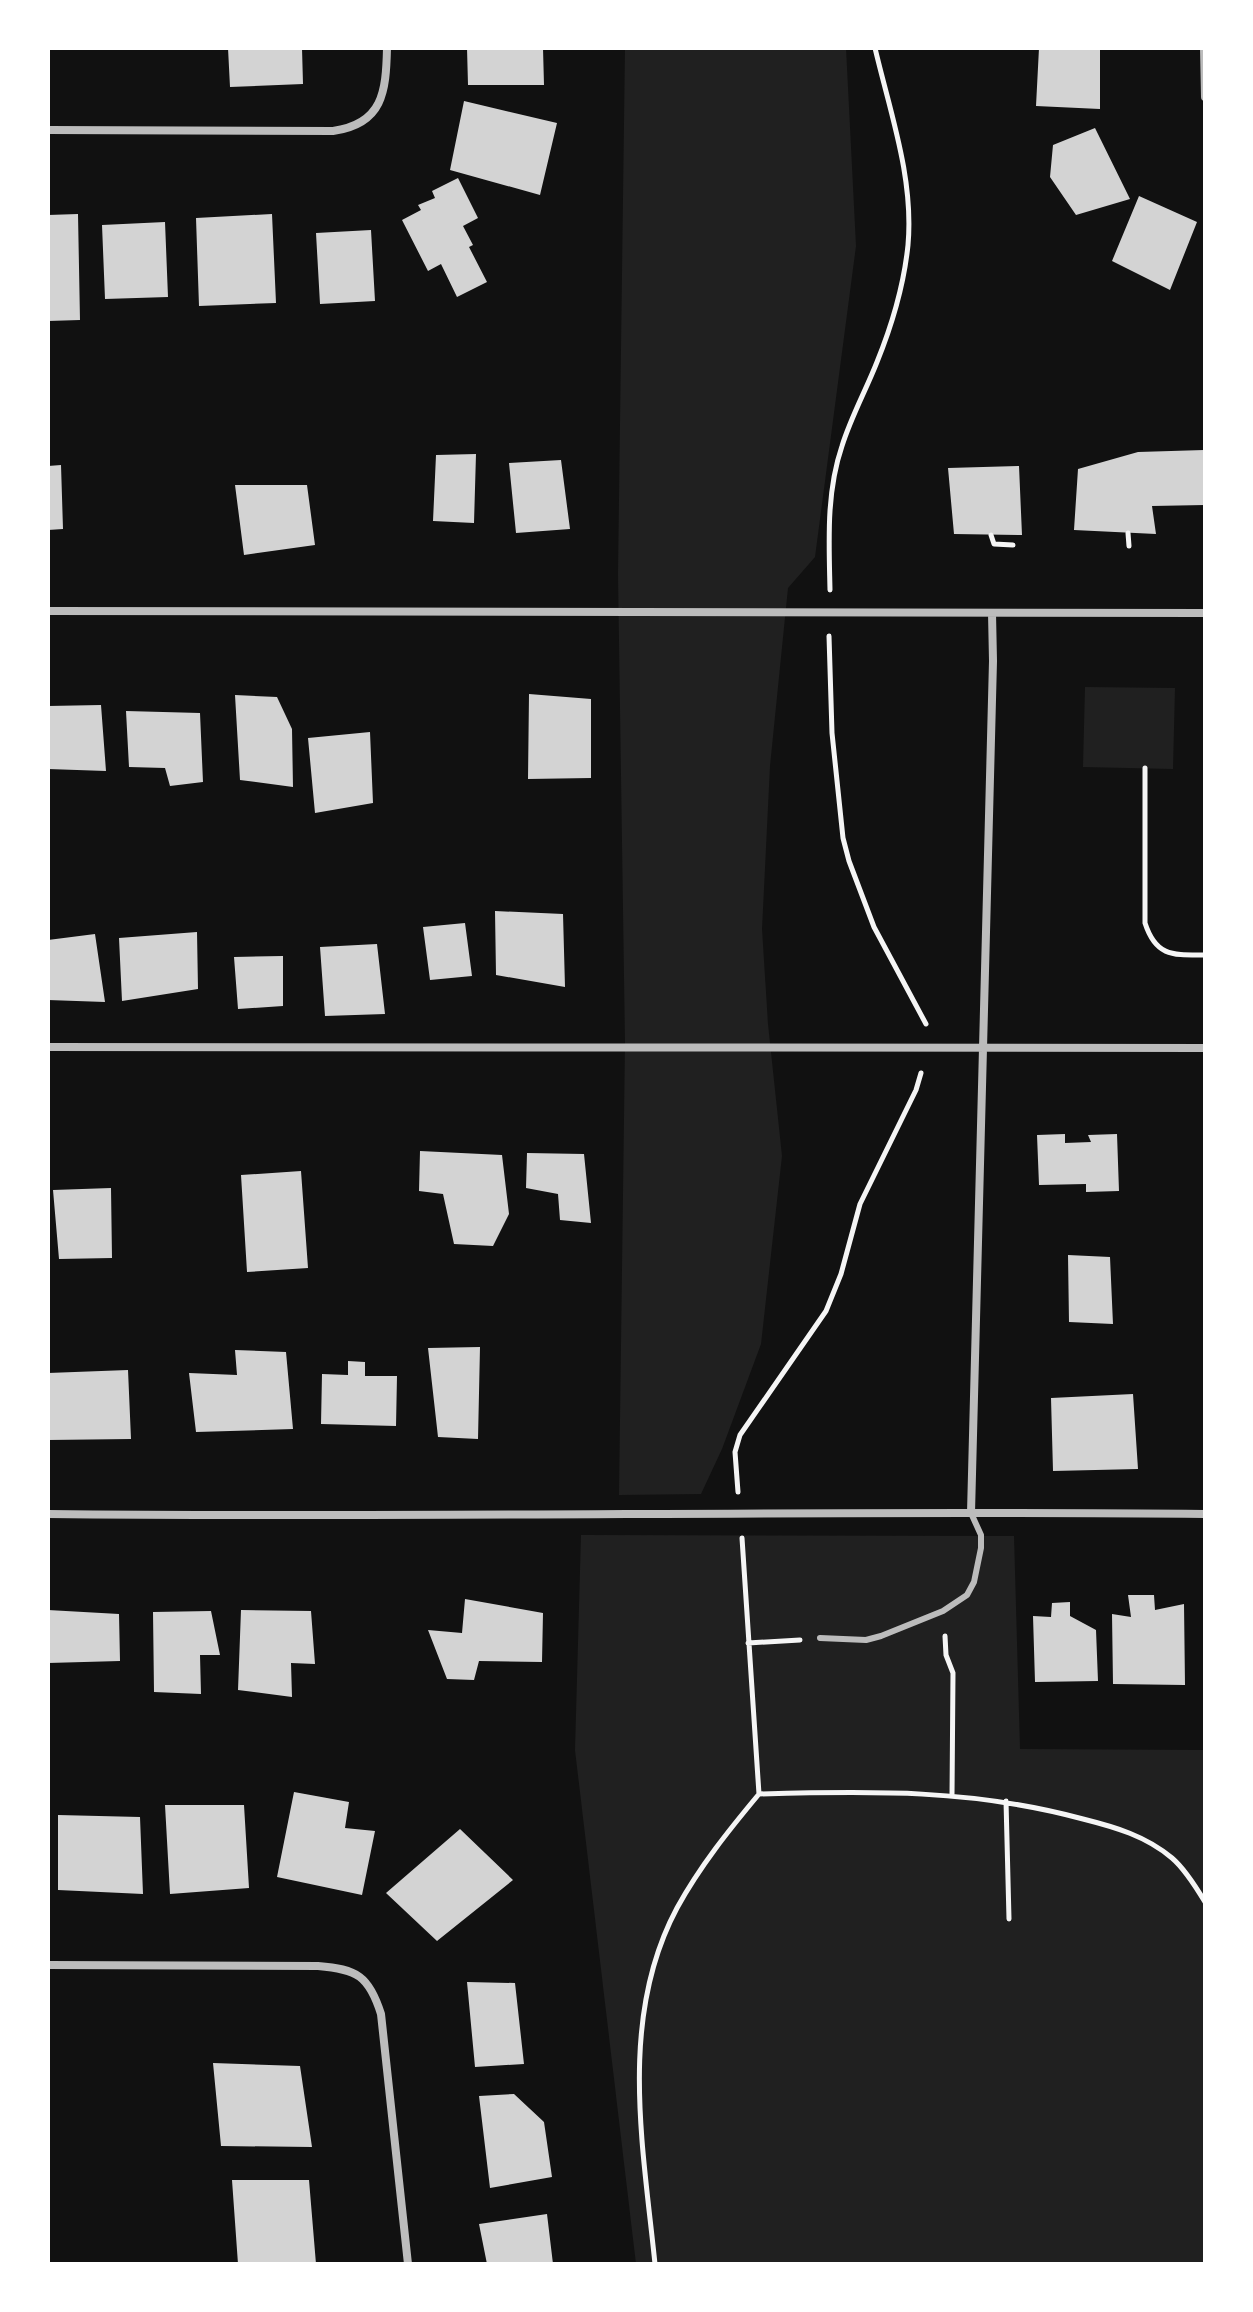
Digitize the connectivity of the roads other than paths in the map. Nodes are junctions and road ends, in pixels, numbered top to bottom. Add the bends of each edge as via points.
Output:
1 (387, 48) edge
2 (1204, 48) edge
3 (1205, 97) edge
4 (48, 130) edge
5 (48, 611) edge
6 (992, 613) junction
7 (1205, 613) edge
8 (48, 1047) edge
9 (984, 1048) junction
10 (1205, 1048) edge
11 (971, 1513) junction
12 (48, 1514) edge
13 (1205, 1514) edge
14 (820, 1638) road end
15 (48, 1965) edge
16 (408, 2264) edge

1 - 4 street via 380,103 348,129
2 - 3 street
5 - 6 street
6 - 7 street
6 - 9 street
8 - 9 street
9 - 10 street
9 - 11 street
11 - 12 street
11 - 13 street
11 - 14 lane via 981,1548 967,1595 943,1611 866,1640
15 - 16 street via 318,1966 356,1973 375,1995 381,2014

